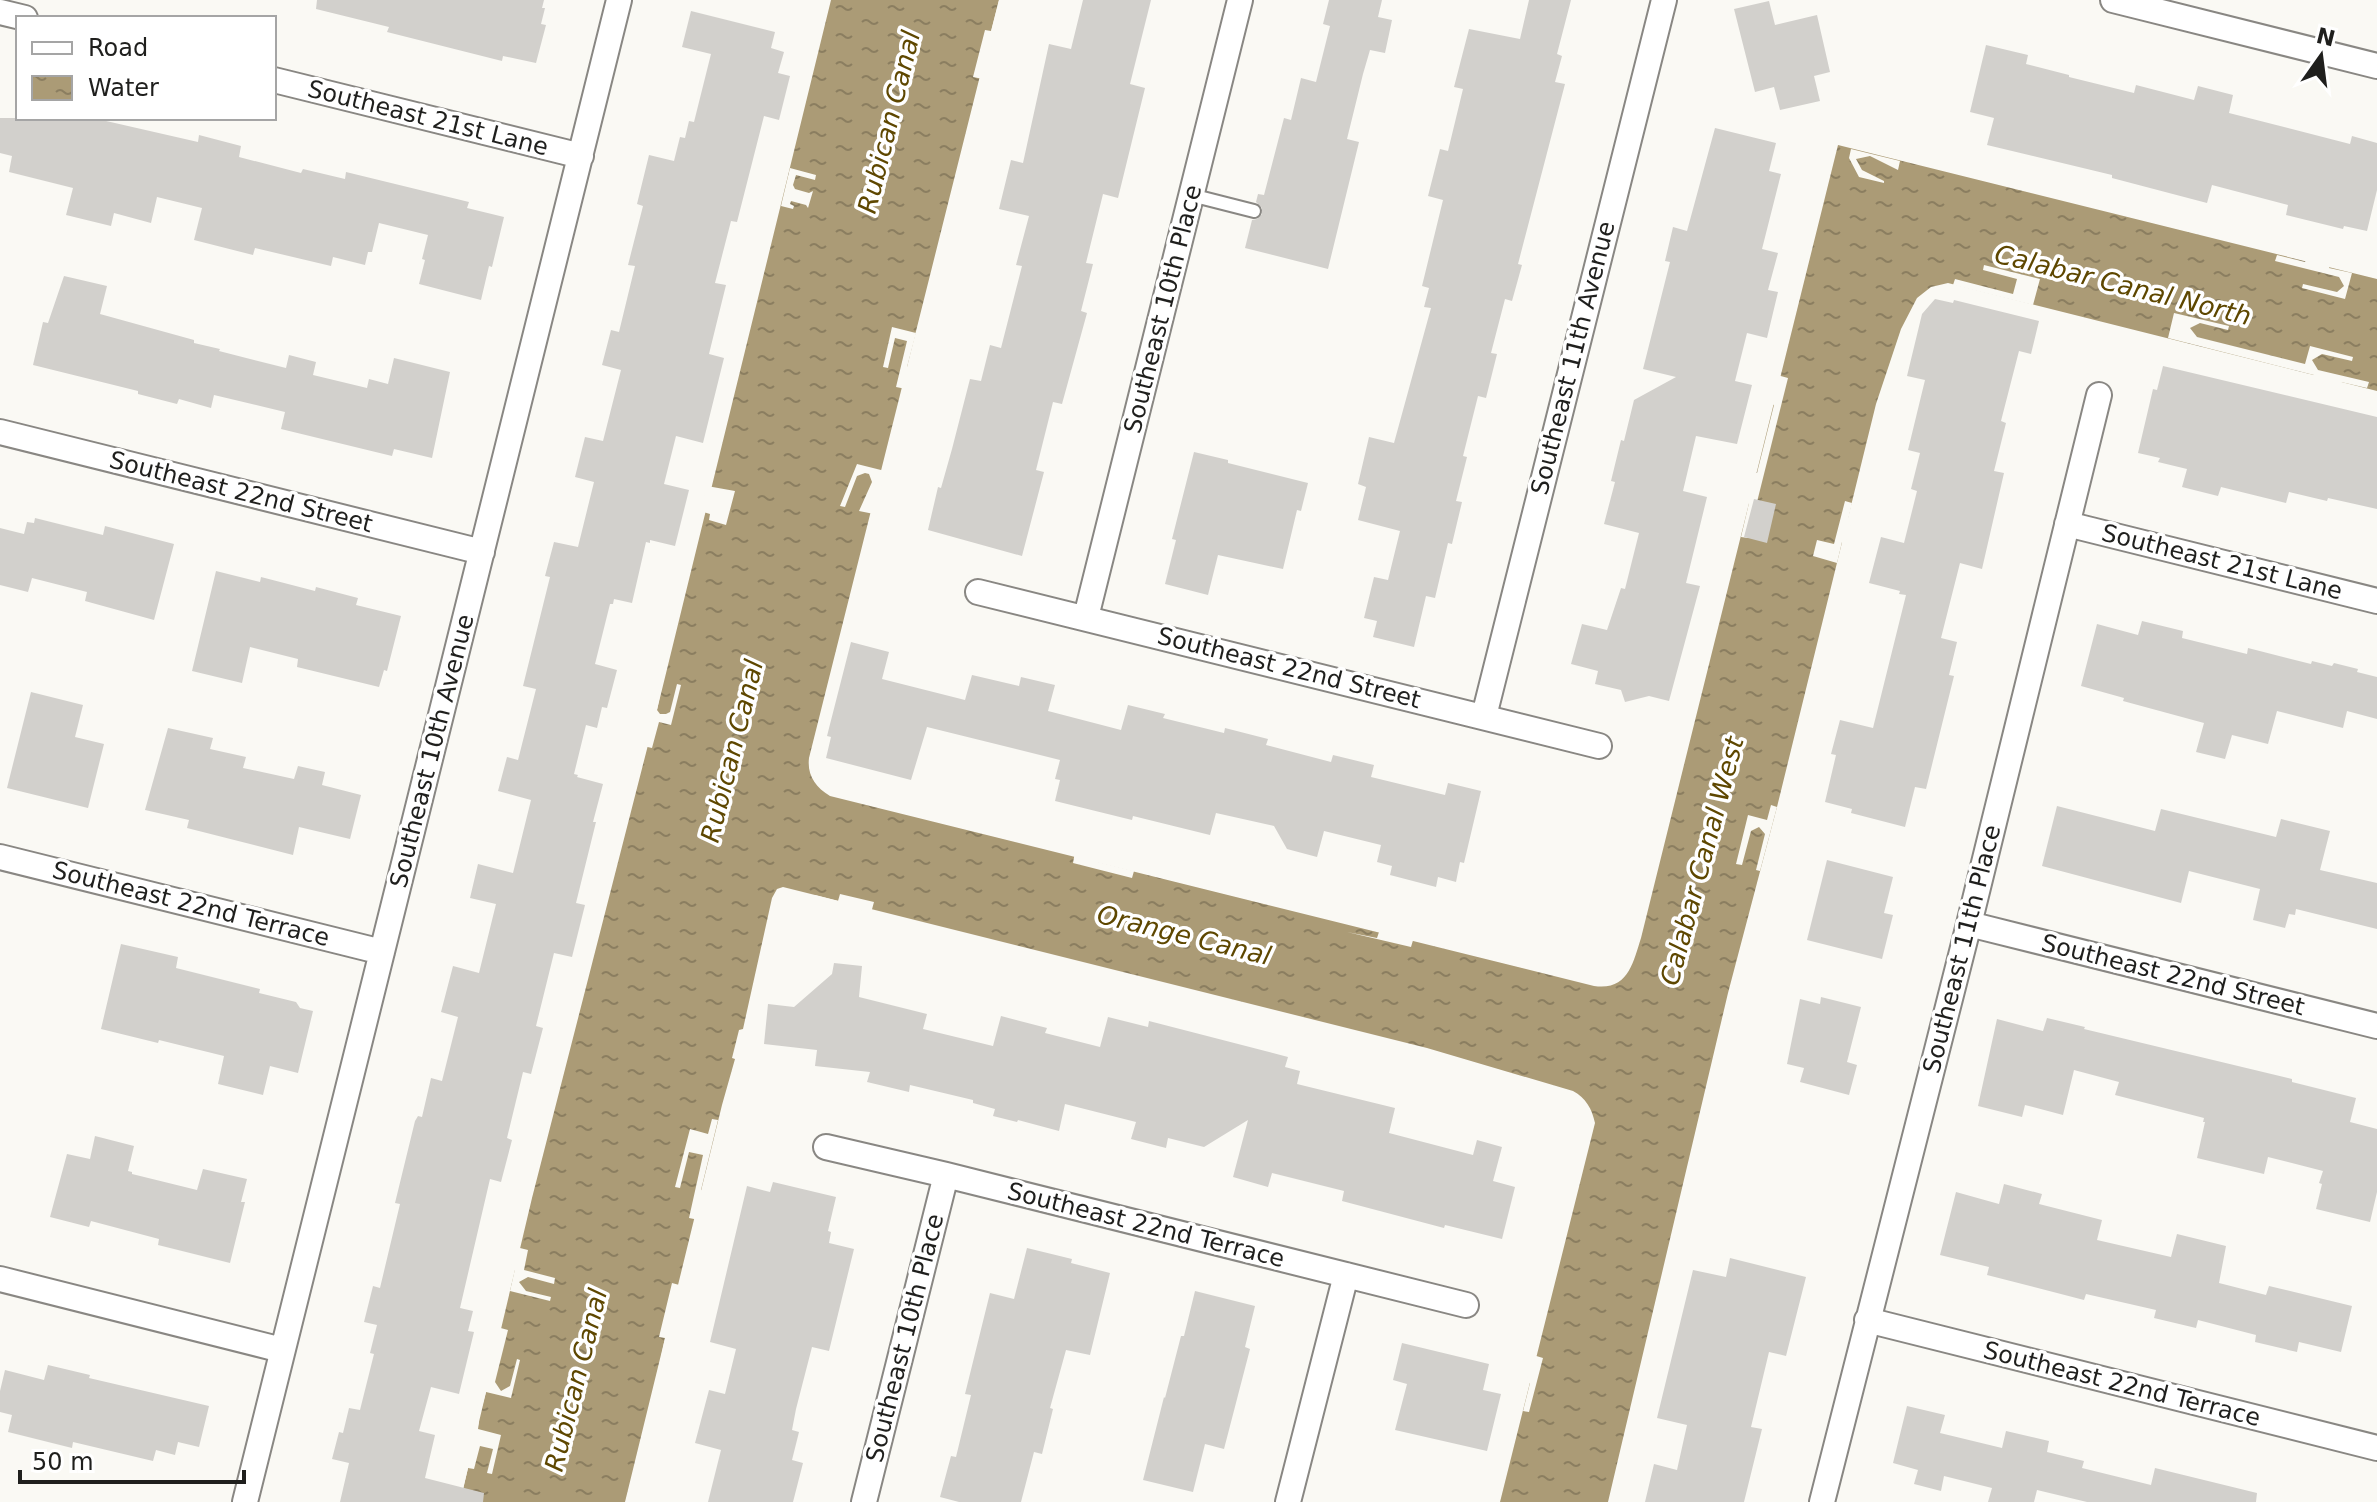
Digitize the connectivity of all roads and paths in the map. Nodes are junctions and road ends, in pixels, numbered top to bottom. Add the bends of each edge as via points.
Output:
1 (619, 0) edge
2 (1240, 0) edge
3 (1664, 0) edge
4 (2113, 0) edge
5 (2377, 66) edge
6 (276, 80) edge
7 (581, 156) junction
8 (1191, 195) junction
9 (1254, 211) dead end
10 (2099, 395) dead end
11 (0, 432) edge
12 (2067, 524) junction
13 (482, 552) junction
14 (978, 592) dead end
15 (2377, 601) edge
16 (1086, 617) junction
17 (1484, 716) junction
18 (1599, 746) dead end
19 (0, 857) edge
20 (1969, 924) junction
21 (382, 952) junction
22 (2377, 1026) edge
23 (826, 1147) dead end
24 (946, 1175) junction
25 (1346, 1275) junction
26 (0, 1279) edge
27 (1466, 1305) dead end
28 (1867, 1320) junction
29 (282, 1350) junction
30 (2377, 1448) edge
31 (245, 1502) edge
32 (864, 1502) edge
33 (1288, 1502) edge
34 (1822, 1502) edge

1 - 7 street, Southeast 10th Avenue
2 - 8 street, Southeast 10th Place
3 - 17 street, Southeast 11th Avenue
4 - 5 street
6 - 7 street, Southeast 21st Lane
7 - 13 street, Southeast 10th Avenue
8 - 9 lane
8 - 16 street, Southeast 10th Place
10 - 12 street, Southeast 11th Place
11 - 13 street, Southeast 22nd Street
12 - 15 street, Southeast 21st Lane
12 - 20 street, Southeast 11th Place
13 - 21 street, Southeast 10th Avenue
14 - 16 street, Southeast 22nd Street
16 - 17 street, Southeast 22nd Street
17 - 18 street, Southeast 22nd Street
19 - 21 street, Southeast 22nd Terrace
20 - 22 street, Southeast 22nd Street
20 - 28 street, Southeast 11th Place
21 - 29 street, Southeast 10th Avenue
23 - 24 street, Southeast 22nd Terrace
24 - 25 street, Southeast 22nd Terrace
24 - 32 street, Southeast 10th Place
25 - 27 street, Southeast 22nd Terrace
25 - 33 street
26 - 29 street
28 - 30 street, Southeast 22nd Terrace
28 - 34 street, Southeast 11th Place
29 - 31 street, Southeast 10th Avenue

